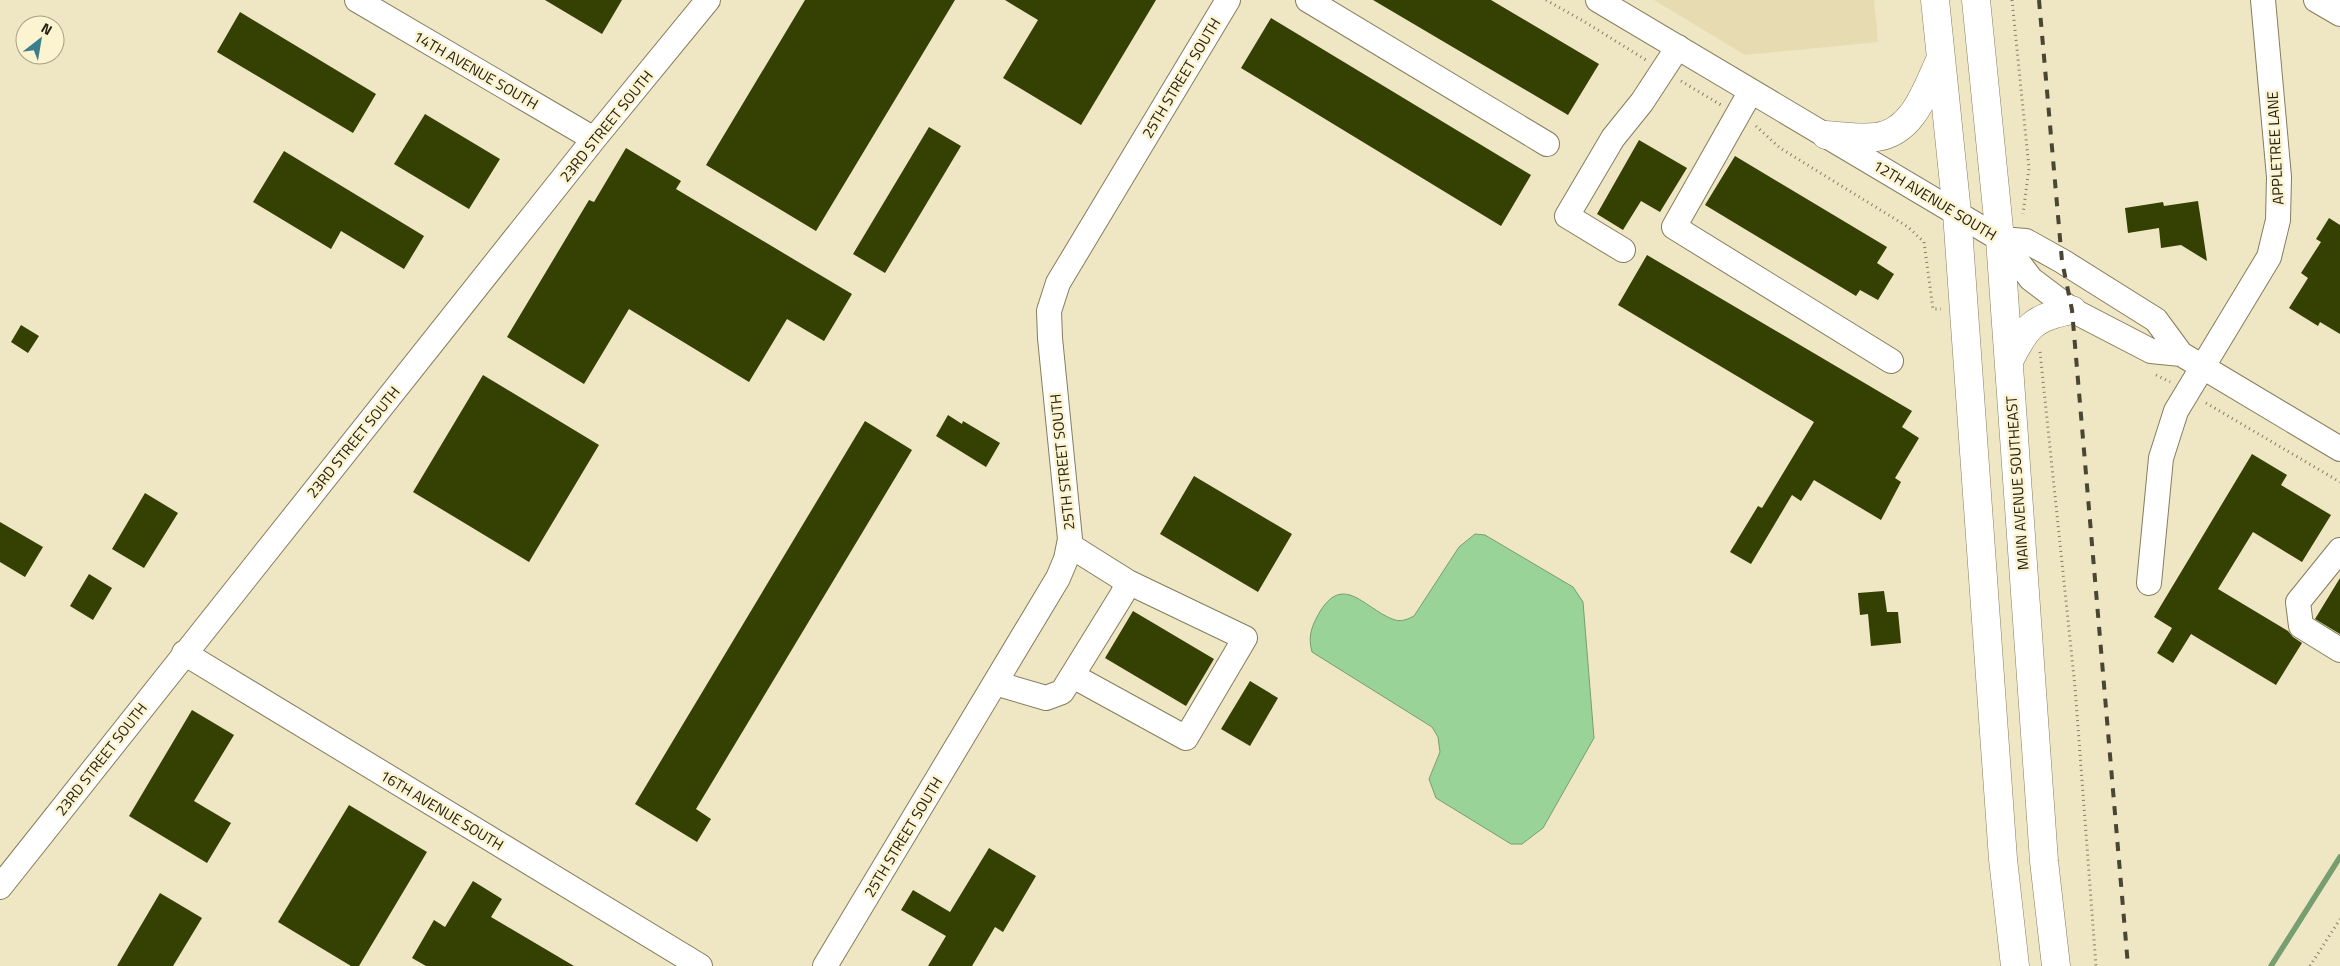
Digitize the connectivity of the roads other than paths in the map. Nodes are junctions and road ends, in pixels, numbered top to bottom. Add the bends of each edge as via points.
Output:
1 (357, 0) edge
2 (708, 0) edge
3 (1228, 0) edge
4 (1308, 0) edge
5 (1598, 0) edge
6 (1935, 0) edge
7 (1976, 0) edge
8 (2263, 0) edge
9 (2316, 0) edge
10 (2340, 14) edge
11 (1678, 47) junction
12 (1941, 58) junction
13 (1751, 90) junction
14 (1826, 135) junction
15 (594, 139) junction
16 (1547, 144) dead end
17 (1957, 213) junction
18 (2000, 239) junction
19 (1624, 250) dead end
20 (2072, 310) junction
21 (2181, 354) junction
22 (1891, 360) dead end
23 (2009, 361) junction
24 (2203, 367) junction
25 (2340, 449) edge
26 (1069, 545) junction
27 (2340, 550) edge
28 (1128, 582) junction
29 (2149, 583) dead end
30 (2340, 650) edge
31 (184, 653) junction
32 (1072, 676) junction
33 (996, 683) junction
34 (0, 887) edge
35 (700, 966) edge
36 (825, 966) edge
37 (2015, 966) edge
38 (2056, 966) edge

1 - 15 street, 14TH AVENUE SOUTH
2 - 15 street, 23RD STREET SOUTH
3 - 26 street, 25TH STREET SOUTH via 1058,283 1049,311
4 - 16 street
5 - 11 street, 12TH AVENUE SOUTH
6 - 12 main road
7 - 18 main road, MAIN AVENUE SOUTHEAST
8 - 24 street, APPLETREE LANE via 2280,177 2278,220 2269,257
9 - 10 street
11 - 13 street, 12TH AVENUE SOUTH
11 - 19 street via 1642,102 1613,138 1567,216
12 - 14 main road via 1916,110 1894,133 1876,137
12 - 17 main road
13 - 14 street, 12TH AVENUE SOUTH
13 - 22 street via 1674,227
14 - 17 street, 12TH AVENUE SOUTH
15 - 31 street, 23RD STREET SOUTH
17 - 18 street, 12TH AVENUE SOUTH
17 - 37 main road via 2002,859
18 - 20 street via 2031,279
18 - 21 street, 12TH AVENUE SOUTH via 2026,241 2156,320
18 - 23 main road, MAIN AVENUE SOUTHEAST
20 - 21 street via 2151,351
20 - 23 main road via 2037,321 2022,335
21 - 24 street, 12TH AVENUE SOUTH
23 - 38 main road, MAIN AVENUE SOUTHEAST via 2044,861
24 - 25 street, 12TH AVENUE SOUTH
24 - 29 street, APPLETREE LANE via 2176,411 2161,458
26 - 28 street
26 - 33 street, 25TH STREET SOUTH via 1058,578
27 - 30 street via 2298,602 2301,626
28 - 32 street
28 - 32 street via 1245,638 1186,738
31 - 34 street, 23RD STREET SOUTH
31 - 35 street, 16TH AVENUE SOUTH
32 - 33 street via 1062,692 1046,698
33 - 36 street, 25TH STREET SOUTH

